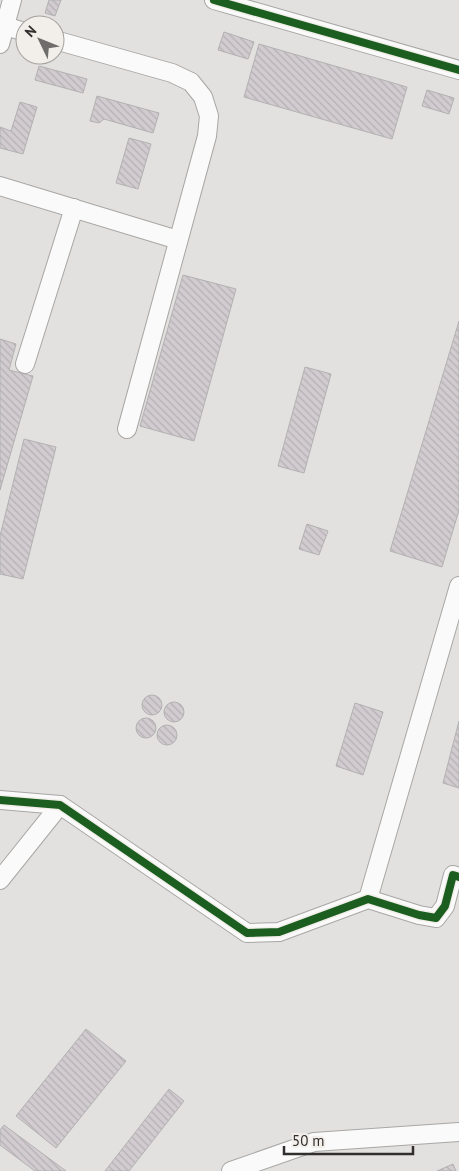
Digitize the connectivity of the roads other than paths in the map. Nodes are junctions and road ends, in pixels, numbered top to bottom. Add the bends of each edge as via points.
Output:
1 (12, 0) edge
2 (214, 0) edge
3 (5, 26) junction
4 (15, 29) edge
5 (65, 43) edge
6 (0, 44) edge
7 (459, 70) edge
8 (0, 186) edge
9 (74, 208) junction
10 (178, 240) junction
11 (25, 364) dead end
12 (127, 429) dead end
13 (459, 586) edge
14 (0, 800) edge
15 (60, 805) junction
16 (459, 877) edge
17 (0, 880) edge
18 (368, 899) junction
19 (459, 1132) edge
20 (231, 1171) edge

1 - 3 street
2 - 7 street
3 - 4 street
3 - 6 street
5 - 10 street via 172,73 191,82 203,97 209,116 207,136
8 - 9 street
9 - 10 street
9 - 11 street
10 - 12 street
13 - 18 street
14 - 15 street
15 - 17 street
15 - 18 street via 247,933 279,932
16 - 18 street via 453,875 445,906 436,918
19 - 20 street via 314,1142

